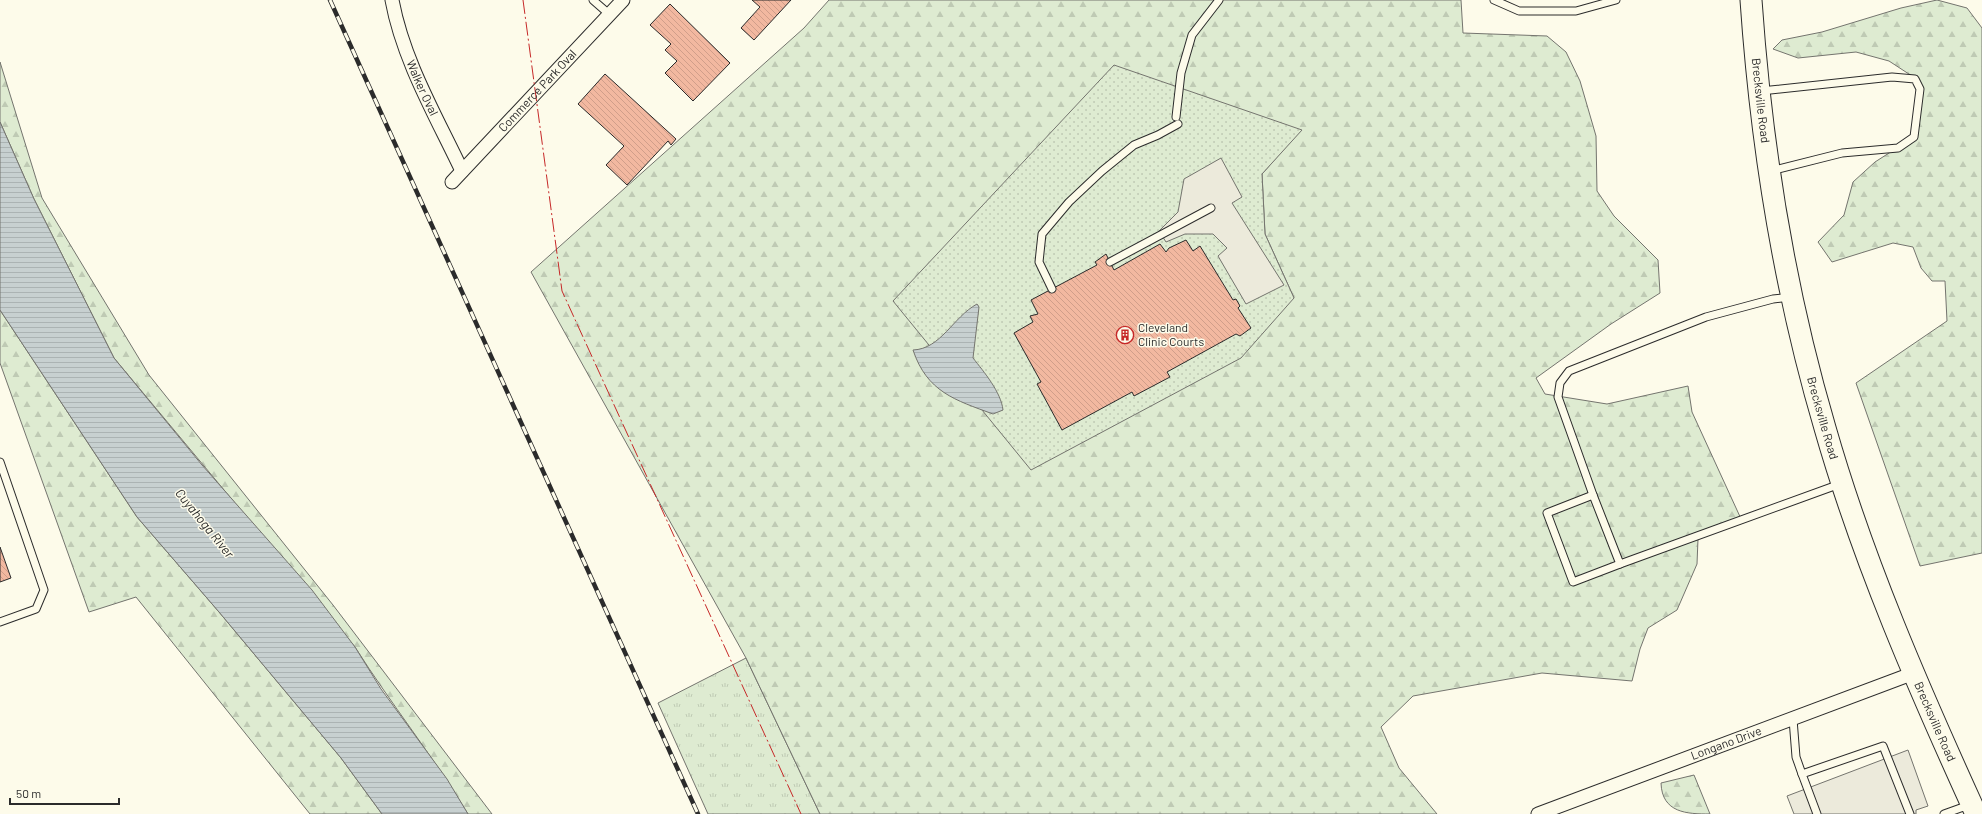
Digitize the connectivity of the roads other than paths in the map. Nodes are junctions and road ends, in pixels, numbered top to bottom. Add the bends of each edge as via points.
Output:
1 (392, 0) edge
2 (593, 0) edge
3 (623, 0) edge
4 (1219, 0) edge
5 (1494, 0) edge
6 (1616, 0) edge
7 (1751, 0) edge
8 (609, 14) junction
9 (1758, 91) junction
10 (462, 171) junction
11 (1768, 172) junction
12 (452, 182) dead end
13 (1211, 208) dead end
14 (1110, 262) dead end
15 (1052, 289) dead end
16 (1792, 297) junction
17 (0, 462) edge
18 (1842, 483) junction
19 (1593, 495) junction
20 (1620, 564) junction
21 (0, 622) edge
22 (1914, 673) junction
23 (1793, 718) junction
24 (1802, 774) junction
25 (1973, 809) edge
26 (1538, 814) edge
27 (1817, 814) edge
28 (1910, 814) edge
29 (1944, 814) edge

1 - 10 street, Walker Oval via 396,23 410,59
2 - 8 lane
3 - 8 street, Commerce Park Oval
4 - 15 lane via 1192,35 1181,73 1177,120 1158,135 1134,144 1102,171 1069,202 1042,234 1039,262
5 - 6 lane via 1519,11 1576,11
7 - 9 main road, Brecksville Road
8 - 10 street, Commerce Park Oval
9 - 11 main road, Brecksville Road
9 - 11 lane via 1892,78 1915,78 1920,89 1914,137 1898,148 1842,153
10 - 12 street, Commerce Park Oval
11 - 16 main road, Brecksville Road
13 - 14 lane
16 - 18 main road, Brecksville Road via 1807,363
16 - 19 lane via 1773,299 1706,317 1569,371 1560,383 1558,397
17 - 21 lane via 44,590 36,609
18 - 20 lane
18 - 22 main road, Brecksville Road via 1858,531
19 - 20 lane
19 - 20 lane via 1547,513 1573,582
22 - 23 street, Longano Drive
22 - 25 main road, Brecksville Road
23 - 24 lane via 1796,757
23 - 26 street, Longano Drive
24 - 27 lane
24 - 28 lane via 1883,746
25 - 29 lane

